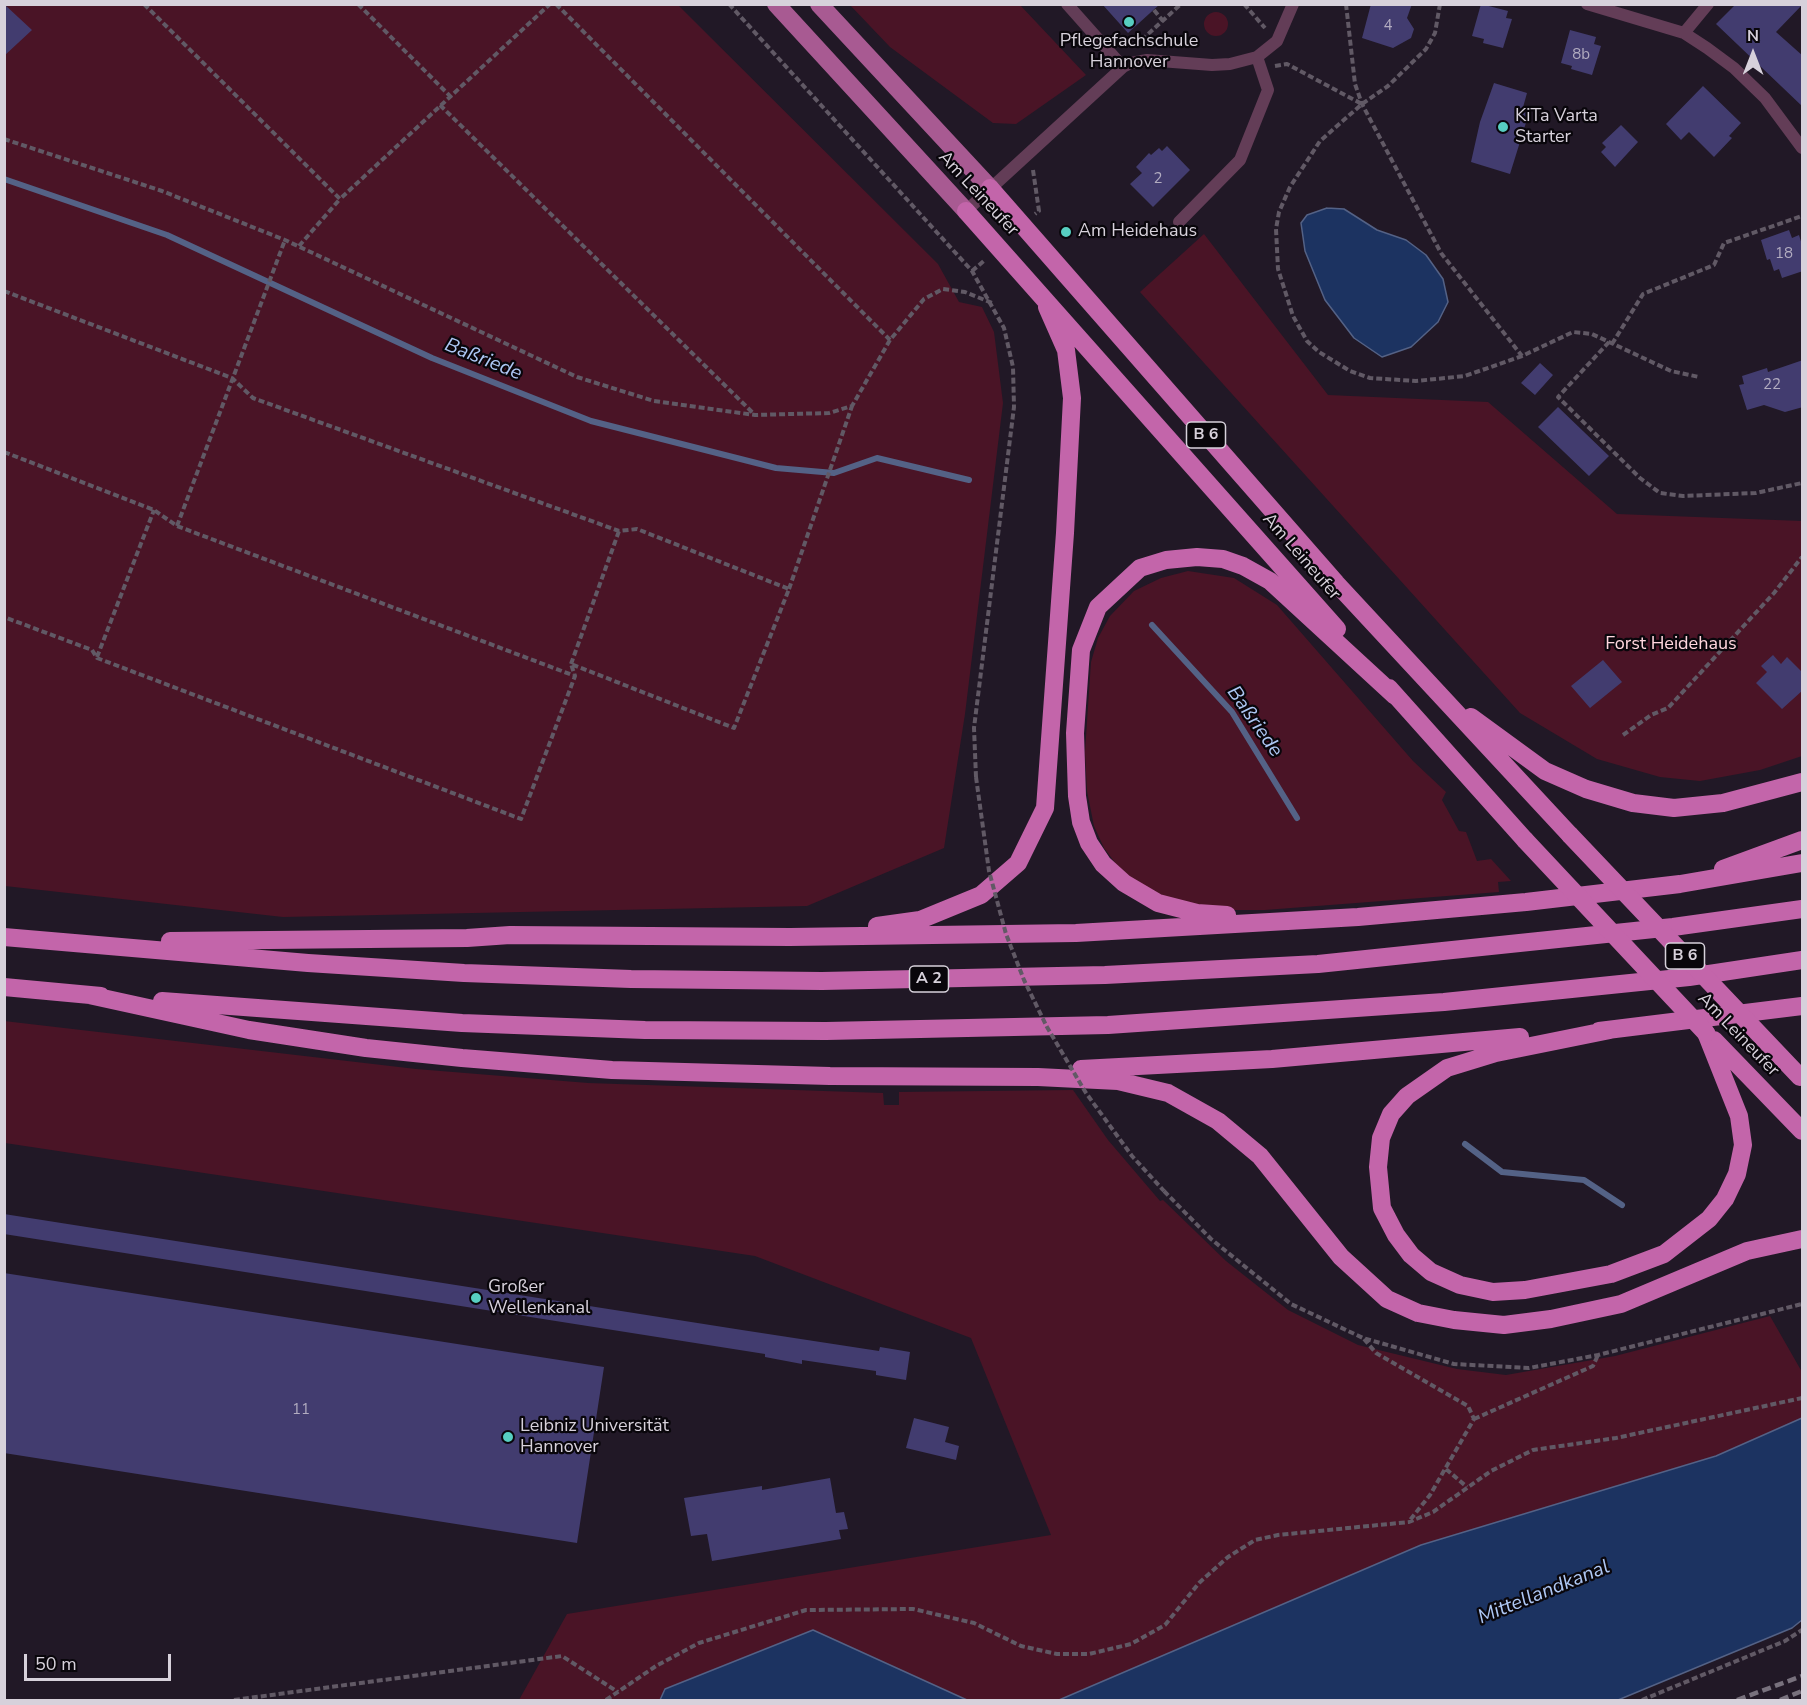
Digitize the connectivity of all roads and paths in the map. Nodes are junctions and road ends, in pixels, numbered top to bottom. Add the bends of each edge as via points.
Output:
1 (144, 4) edge
2 (358, 4) edge
3 (550, 4) edge
4 (556, 4) edge
5 (729, 4) edge
6 (776, 4) edge
7 (819, 4) edge
8 (1067, 4) edge
9 (1181, 4) edge
10 (1244, 4) edge
11 (1293, 4) edge
12 (1346, 4) edge
13 (1440, 4) edge
14 (1587, 4) edge
15 (1695, 4) edge
16 (1708, 4) edge
17 (1154, 10) dead end
18 (1163, 21) junction
19 (1692, 21) junction
20 (1684, 33) junction
21 (1277, 41) junction
22 (1259, 63) junction
23 (1121, 64) junction
24 (452, 98) junction
25 (1362, 104) junction
26 (440, 105) junction
27 (4, 139) edge
28 (1802, 146) edge
29 (990, 188) junction
30 (340, 199) junction
31 (966, 211) junction
32 (1803, 216) edge
33 (1179, 222) dead end
34 (285, 240) junction
35 (299, 246) junction
36 (4, 291) edge
37 (1040, 292) junction
38 (992, 303) junction
39 (890, 340) junction
40 (1611, 343) junction
41 (1522, 356) junction
42 (1699, 377) dead end
43 (232, 378) junction
44 (852, 406) junction
45 (755, 415) junction
46 (4, 452) edge
47 (1803, 483) edge
48 (154, 510) junction
49 (177, 526) junction
50 (620, 531) junction
51 (1803, 557) edge
52 (789, 589) junction
53 (4, 617) edge
54 (97, 658) junction
55 (571, 664) junction
56 (575, 676) junction
57 (1425, 680) junction
58 (1395, 696) junction
59 (1623, 735) dead end
60 (1803, 782) edge
61 (1803, 840) edge
62 (1803, 863) edge
63 (1680, 884) junction
64 (1803, 909) edge
65 (1358, 917) junction
66 (4, 937) edge
67 (790, 937) junction
68 (54, 942) junction
69 (1803, 960) edge
70 (4, 987) edge
71 (89, 995) junction
72 (1803, 1006) edge
73 (1610, 1030) junction
74 (1706, 1033) junction
75 (958, 1075) junction
76 (1801, 1079) edge
77 (1803, 1131) edge
78 (1164, 1191) dead end
79 (1803, 1239) edge
80 (1363, 1338) dead end
81 (1598, 1355) dead end
82 (1803, 1398) edge
83 (1474, 1419) junction
84 (1446, 1469) junction
85 (1467, 1487) junction
86 (1409, 1522) junction
87 (1803, 1630) edge
88 (618, 1692) junction
89 (234, 1701) edge
90 (606, 1701) edge
91 (1642, 1701) edge

1 - 30 path
2 - 24 path
3 - 24 path
4 - 39 path
5 - 38 path via 972,271
6 - 31 main road, Am Leineufer / B 6
7 - 29 main road, Am Leineufer / B 6
8 - 23 lane
9 - 18 path
10 - 21 path
11 - 21 lane
12 - 25 path via 1353,73
13 - 25 path via 1436,33 1426,49 1388,86
14 - 20 lane
15 - 19 lane
16 - 19 lane
17 - 18 path
18 - 23 path
19 - 20 lane
20 - 28 lane via 1734,68 1765,98
21 - 22 lane
22 - 23 lane via 1212,65 1147,60
22 - 25 path via 1287,64
22 - 33 lane via 1268,90 1240,160
23 - 29 lane
24 - 26 path
25 - 41 path via 1441,253
25 - 41 path via 1320,141 1279,212 1278,269 1293,316 1307,341 1350,371 1393,382 1465,376
26 - 30 path
26 - 45 path
27 - 34 path via 162,191
29 - 31 lane
29 - 57 highway, Am Leineufer / B 6 via 1313,558
30 - 35 path
31 - 37 highway, Am Leineufer / B 6
32 - 40 path via 1725,243 1714,265 1643,294
34 - 35 path
34 - 43 path
35 - 45 path via 577,377 654,401
36 - 43 path
37 - 58 highway, Am Leineufer / B 6
37 - 67 highway via 1066,350 1072,398 1045,808 1018,863 981,895 920,920
38 - 39 path via 965,292 943,290 924,299
38 - 78 path, bridge via 1004,328 1013,367 1014,407 974,728 981,826 993,891 1024,980 1072,1072 1116,1135
39 - 44 path
40 - 41 path via 1592,334 1573,332
40 - 42 path via 1671,371
40 - 47 path via 1558,397 1660,493 1756,493
43 - 49 path
43 - 50 path via 253,398
44 - 45 path via 829,413
44 - 52 path
46 - 48 path
48 - 49 path
48 - 54 path
49 - 56 path
50 - 52 path via 637,529
50 - 55 path
51 - 59 path via 1668,708
52 - 55 path via 734,728
53 - 54 path via 92,650
54 - 56 path via 521,819
55 - 56 path
57 - 60 highway via 1545,771 1633,803 1674,808 1723,803
57 - 76 highway, Am Leineufer / B 6, bridge
58 - 65 highway via 1270,581 1223,559 1197,556 1140,568 1098,607 1081,650 1077,796 1089,843 1103,864 1124,883 1158,903 1197,913
58 - 74 highway, Am Leineufer / B 6, bridge
61 - 63 highway
62 - 63 highway
63 - 65 highway
64 - 68 highway, A 2 via 1650,930 1318,964 1105,975 822,981 464,973
65 - 67 highway via 1076,933
66 - 68 highway, A 2
67 - 68 highway via 510,935
69 - 71 highway via 1689,977 1326,1011 1108,1025 826,1031 462,1023
70 - 71 highway
71 - 75 highway via 249,1030 462,1058 612,1070
72 - 73 highway
73 - 74 highway via 1496,1053 1448,1068 1407,1096 1391,1114 1380,1148 1378,1186 1382,1208 1396,1235 1431,1272 1460,1285 1493,1292 1611,1274 1664,1254 1709,1220 1737,1174 1743,1145 1739,1116
73 - 75 highway via 1272,1059
74 - 77 highway, Am Leineufer / B 6
75 - 79 highway via 1118,1081 1168,1094 1218,1121 1260,1156 1341,1257 1387,1299 1418,1313 1454,1320 1504,1324 1621,1304 1747,1251
80 - 83 path via 1376,1353 1468,1406
81 - 83 path via 1593,1366
82 - 85 path via 1616,1438 1533,1450
83 - 84 path
84 - 85 path
84 - 86 path
85 - 86 path via 1433,1512
86 - 88 path via 1255,1540 1199,1583 1166,1625 1131,1644 1089,1654 1057,1654 1021,1646 974,1623 913,1609 806,1610 699,1643
87 - 91 path
88 - 89 path via 562,1656
88 - 90 path

